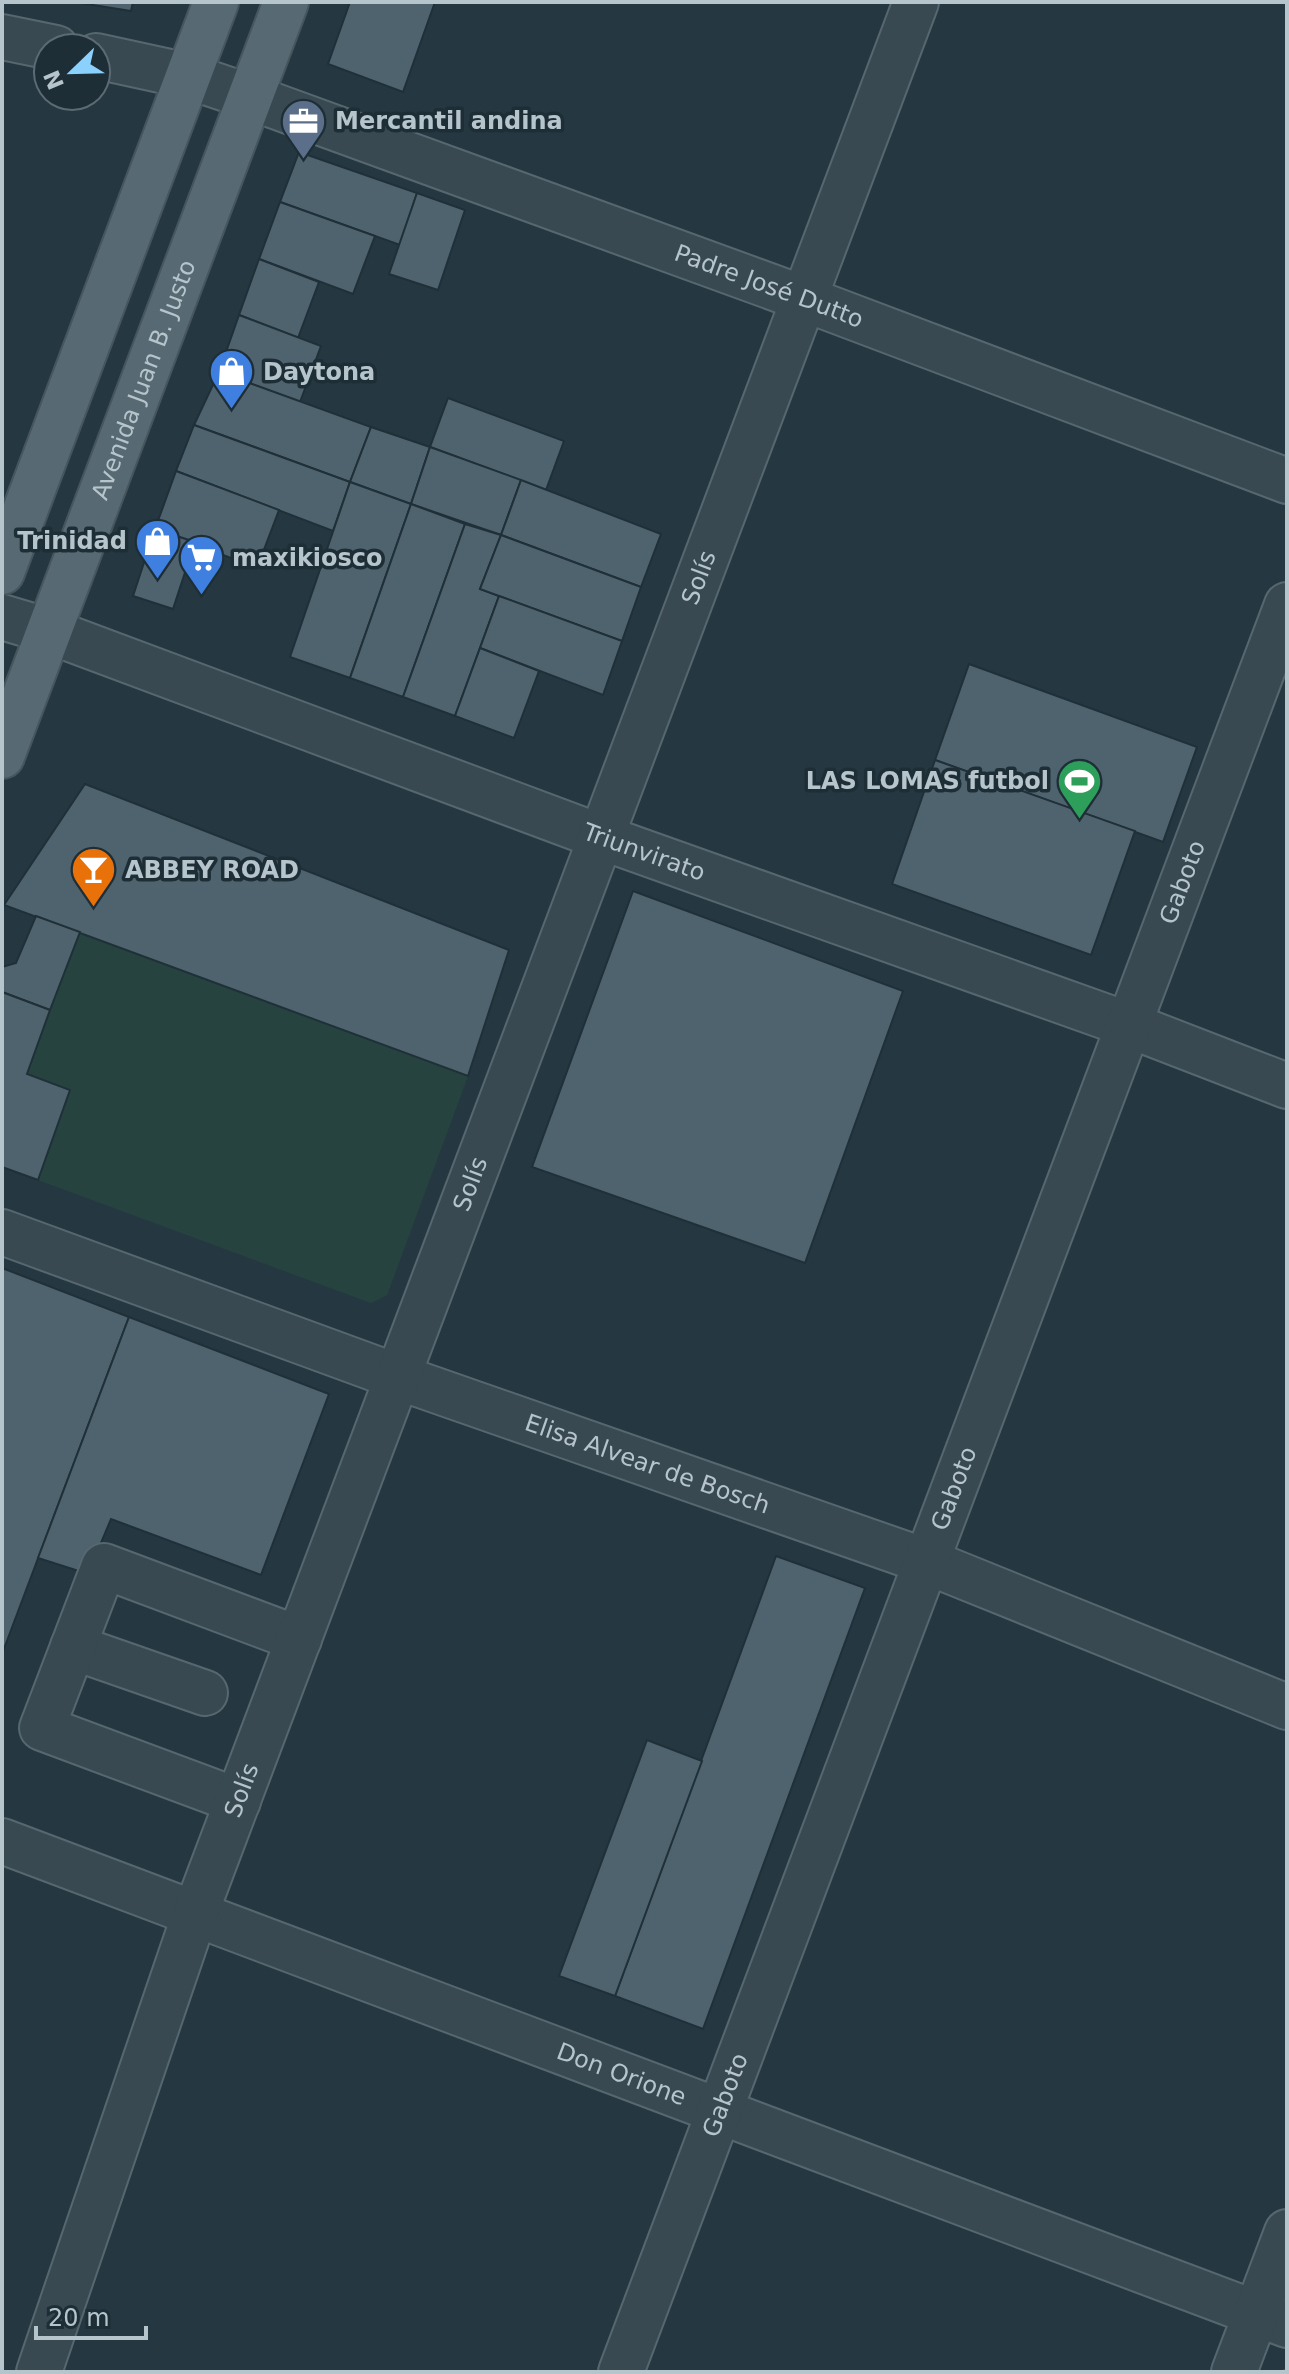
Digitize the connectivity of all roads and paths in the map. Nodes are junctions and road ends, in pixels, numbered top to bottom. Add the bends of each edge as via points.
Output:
1 (216, 2) edge
2 (286, 2) edge
3 (916, 2) edge
4 (2, 37) edge
5 (32, 43) edge
6 (112, 59) edge
7 (188, 76) junction
8 (250, 97) junction
9 (805, 299) junction
10 (1287, 481) edge
11 (2, 572) edge
12 (1287, 605) edge
13 (2, 617) edge
14 (49, 631) junction
15 (2, 756) edge
16 (601, 837) junction
17 (1129, 1025) junction
18 (1287, 1086) edge
19 (2, 1232) edge
20 (398, 1377) junction
21 (928, 1562) junction
22 (299, 1639) junction
23 (73, 1647) junction
24 (205, 1693) dead end
25 (1287, 1707) edge
26 (238, 1801) junction
27 (2, 1841) edge
28 (195, 1914) junction
29 (717, 2111) junction
30 (1287, 2232) edge
31 (1272, 2319) edge
32 (39, 2372) edge
33 (621, 2372) edge
34 (1234, 2372) edge

1 - 7 main road
2 - 8 main road, Avenida Juan B. Justo
3 - 9 street, Solís
4 - 5 street
6 - 7 street, Padre José Dutto
7 - 8 street, Padre José Dutto
7 - 11 main road
8 - 9 street, Padre José Dutto
8 - 14 main road, Avenida Juan B. Justo
9 - 10 street, Padre José Dutto
9 - 16 street, Solís
12 - 17 street, Gaboto
13 - 14 street, Triunvirato
14 - 15 main road, Avenida Juan B. Justo
14 - 16 street, Triunvirato
16 - 17 street, Triunvirato
16 - 20 street, Solís
17 - 18 street, Triunvirato
17 - 21 street, Gaboto
19 - 20 street, Elisa Alvear de Bosch
20 - 21 street, Elisa Alvear de Bosch
20 - 22 street, Solís
21 - 25 street, Elisa Alvear de Bosch
21 - 29 street, Gaboto
22 - 23 street via 104,1566
22 - 26 street, Solís
23 - 24 street
23 - 26 street via 42,1728
26 - 28 street, Solís
27 - 28 street, Don Orione
28 - 29 street, Don Orione
28 - 32 street, Solís
29 - 31 street, Don Orione
29 - 33 street, Gaboto
30 - 31 street
31 - 34 street

